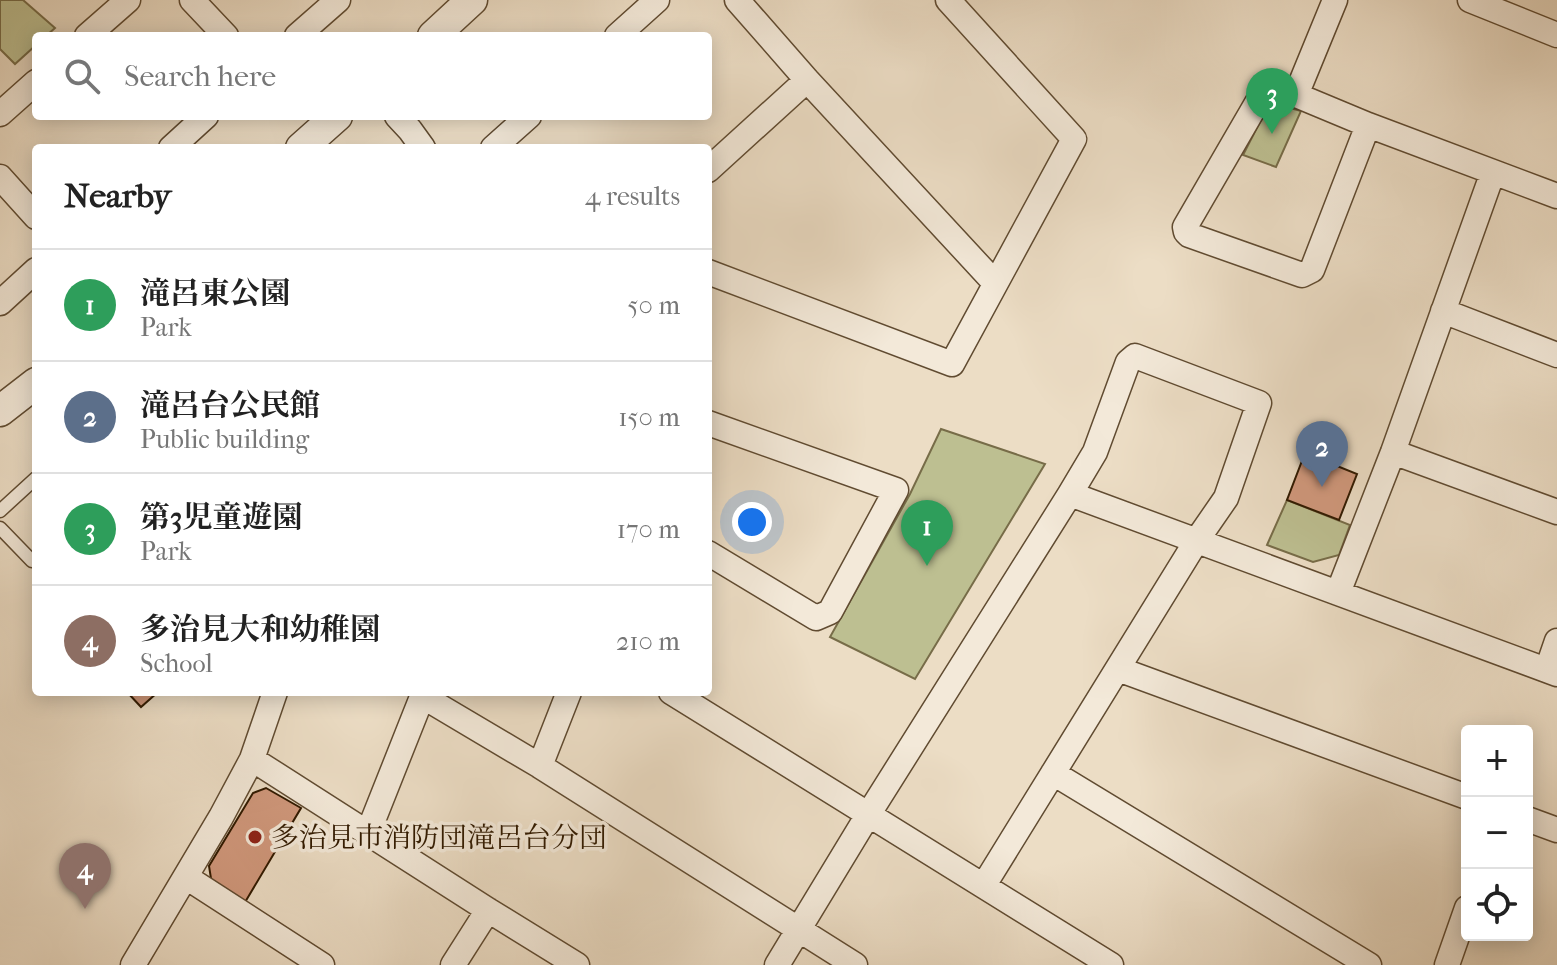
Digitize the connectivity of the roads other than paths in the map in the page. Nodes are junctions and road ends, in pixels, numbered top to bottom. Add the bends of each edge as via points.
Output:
1 (128, 0) edge
2 (192, 0) edge
3 (338, 0) edge
4 (472, 0) edge
5 (657, 0) edge
6 (737, 0) edge
7 (948, 0) edge
8 (1335, 0) edge
9 (1478, 1) edge
10 (92, 32) edge
11 (222, 32) edge
12 (311, 32) edge
13 (437, 32) edge
14 (621, 32) edge
15 (1557, 35) edge
16 (807, 80) junction
17 (32, 86) edge
18 (1296, 95) junction
19 (0, 114) edge
20 (202, 120) edge
21 (332, 120) edge
22 (401, 120) edge
23 (524, 120) edge
24 (1368, 125) junction
25 (175, 144) edge
26 (306, 144) edge
27 (420, 144) edge
28 (498, 144) edge
29 (712, 166) edge
30 (1493, 172) junction
31 (0, 177) edge
32 (1557, 196) edge
33 (32, 213) edge
34 (32, 274) edge
35 (712, 274) edge
36 (995, 283) junction
37 (0, 303) edge
38 (1443, 311) junction
39 (1557, 355) edge
40 (32, 388) edge
41 (0, 411) edge
42 (712, 424) edge
43 (1393, 452) junction
44 (32, 482) edge
45 (1070, 494) junction
46 (0, 511) edge
47 (1557, 512) edge
48 (0, 528) edge
49 (1197, 540) junction
50 (712, 555) edge
51 (32, 561) edge
52 (1338, 593) junction
53 (1557, 641) edge
54 (1118, 669) junction
55 (1552, 672) edge
56 (274, 696) edge
57 (422, 696) edge
58 (426, 696) edge
59 (567, 696) edge
60 (677, 696) edge
61 (252, 759) junction
62 (540, 766) junction
63 (1053, 773) junction
64 (1461, 795) edge
65 (868, 815) junction
66 (1533, 821) edge
67 (1557, 830) edge
68 (368, 833) junction
69 (186, 877) junction
70 (984, 885) junction
71 (488, 910) junction
72 (1461, 925) edge
73 (800, 930) junction
74 (305, 961) edge
75 (133, 965) edge
76 (453, 965) edge
77 (577, 965) edge
78 (777, 965) edge
79 (855, 965) edge
80 (1111, 965) edge
81 (1369, 965) edge
82 (1447, 965) edge

1 - 10 street
2 - 11 street
3 - 12 street
4 - 13 street
5 - 14 street
6 - 16 street
7 - 36 street via 1074,139
8 - 18 street
9 - 15 street
16 - 29 street
16 - 36 street
17 - 19 street
18 - 24 street
18 - 24 street via 1275,91 1261,96 1185,227 1189,235 1302,275 1312,270
20 - 25 street
21 - 26 street
22 - 27 street
23 - 28 street
24 - 30 street
30 - 32 street
30 - 38 street
31 - 33 street
34 - 37 street
35 - 36 street via 952,364
38 - 39 street
38 - 43 street
40 - 41 street
42 - 50 street via 896,490 823,617 816,618
43 - 47 street
43 - 52 street
44 - 46 lane
45 - 49 street
45 - 49 street via 1095,452 1128,362 1135,356 1144,359 1259,403 1226,498
45 - 65 street
48 - 51 lane
49 - 52 street
49 - 54 street
52 - 55 street
53 - 55 street
54 - 63 street
54 - 64 street
56 - 61 street
57 - 68 street
58 - 62 street
59 - 62 street
60 - 65 street
61 - 68 street
61 - 69 street
62 - 73 street
63 - 70 street
63 - 81 street
65 - 70 street
65 - 73 street
66 - 67 street
68 - 71 street
69 - 74 street
69 - 75 street
70 - 80 street
71 - 76 street
71 - 77 street
72 - 82 street
73 - 78 street
73 - 79 street

